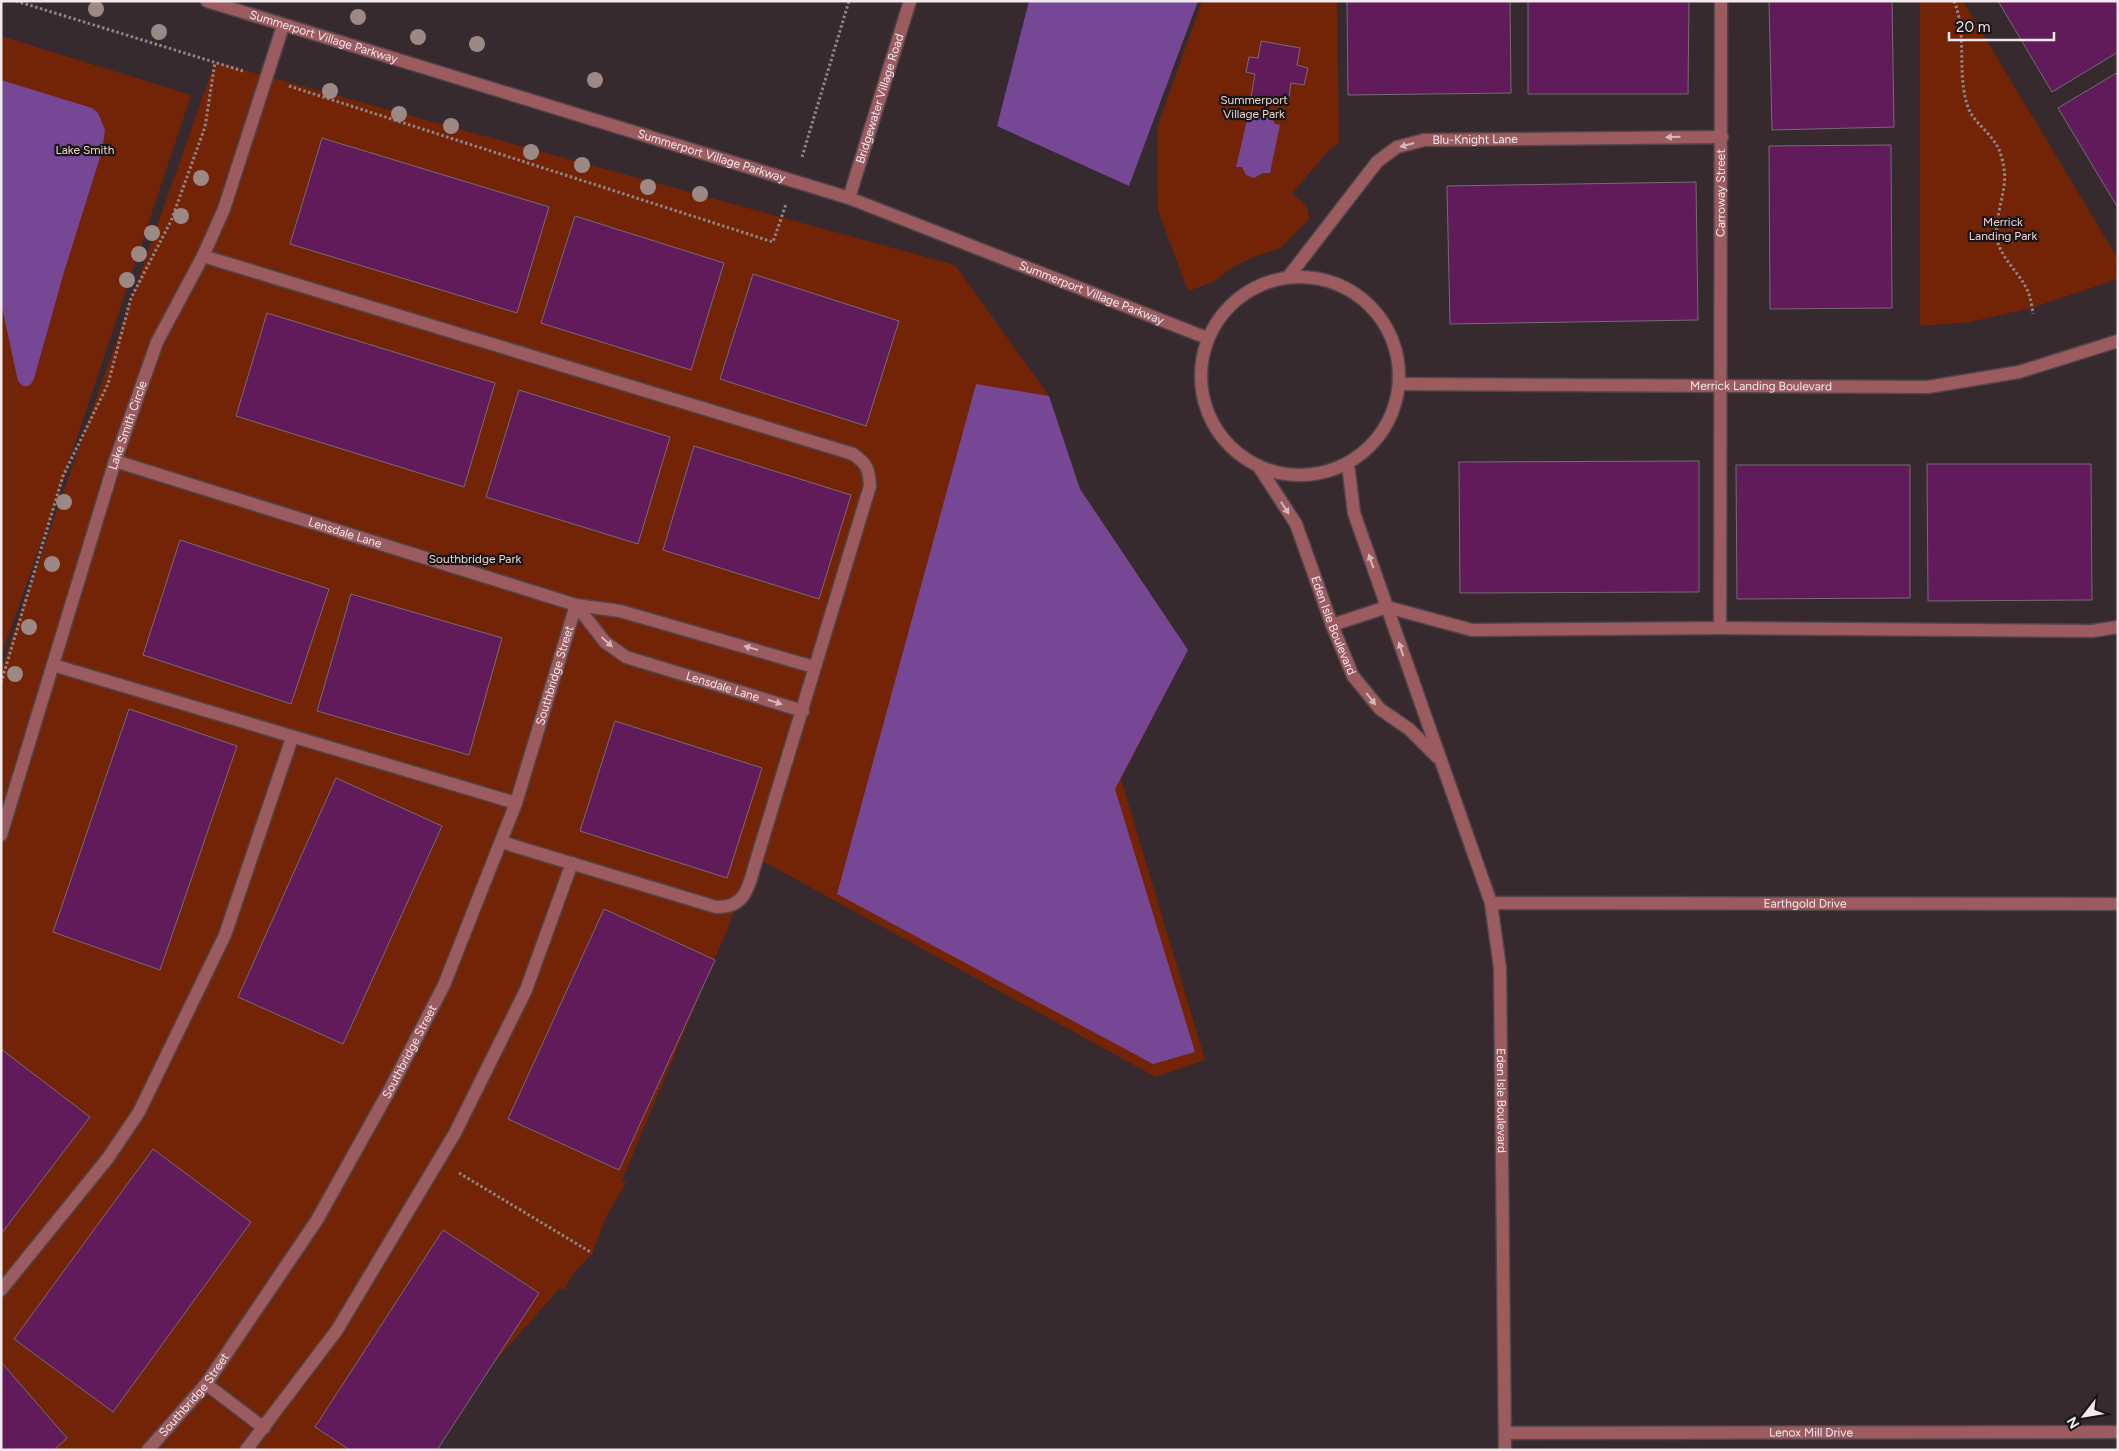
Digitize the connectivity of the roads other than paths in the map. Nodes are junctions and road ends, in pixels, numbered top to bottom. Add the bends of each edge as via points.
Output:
1 (207, 1) edge
2 (910, 1) edge
3 (1721, 1) edge
4 (283, 26) junction
5 (1722, 137) junction
6 (849, 198) junction
7 (203, 256) junction
8 (1289, 276) junction
9 (1207, 338) junction
10 (2118, 341) edge
11 (1400, 384) junction
12 (1721, 386) junction
13 (115, 461) junction
14 (1348, 464) junction
15 (1259, 467) junction
16 (576, 605) junction
17 (1387, 607) junction
18 (1332, 626) junction
19 (1720, 628) junction
20 (2118, 628) edge
21 (53, 665) junction
22 (814, 667) junction
23 (803, 711) junction
24 (292, 738) junction
25 (1440, 761) junction
26 (516, 804) junction
27 (1, 835) edge
28 (502, 842) junction
29 (572, 863) junction
30 (1491, 903) junction
31 (2118, 904) edge
32 (1, 1290) edge
33 (206, 1384) junction
34 (264, 1428) junction
35 (2118, 1432) edge
36 (1505, 1433) junction
37 (148, 1450) edge
38 (246, 1450) edge
39 (1505, 1450) edge

1 - 4 street, Summerport Village Parkway
2 - 6 street, Bridgewater Village Road
3 - 5 street, Carroway Street
4 - 6 street, Summerport Village Parkway
4 - 7 street, Lake Smith Circle via 224,209
5 -> 8 street, Blu-Knight Lane via 1424,140 1397,148 1377,162
5 - 12 street, Carroway Street
6 - 9 street, Summerport Village Parkway
7 - 13 street, Lake Smith Circle via 157,342
7 - 22 street via 853,454 864,462 870,486
8 - 9 street via 1263,282 1240,296 1221,315
8 - 11 street via 1324,279 1356,293 1381,318 1396,349
9 - 15 street via 1200,375 1207,413 1228,445
10 - 12 street, Merrick Landing Boulevard via 2018,372 1928,387
11 - 12 street, Merrick Landing Boulevard
11 - 14 street via 1392,416 1374,443
12 - 19 street, Carroway Street
13 - 16 street, Lensdale Lane
13 - 21 street, Lake Smith Circle
14 - 15 street via 1304,476
17 -> 14 street, Eden Isle Boulevard via 1354,513
15 -> 18 street, Eden Isle Boulevard via 1296,524
22 -> 16 street, Lensdale Lane via 620,611
16 -> 23 street, Lensdale Lane via 605,642 626,657
16 - 26 street, Southbridge Street
17 - 18 street
17 - 19 street via 1472,630
25 -> 17 street, Eden Isle Boulevard
18 -> 25 street, Eden Isle Boulevard via 1353,676 1380,709 1409,730
19 - 20 street
21 - 24 street
21 - 27 street, Lake Smith Circle
22 - 23 street
23 - 29 street via 746,891 738,903 727,908 716,907
24 - 26 street
24 - 32 street via 225,935 139,1112 108,1158
25 - 30 street, Eden Isle Boulevard
26 - 28 street, Southbridge Street
28 - 29 street
28 - 33 street, Southbridge Street via 444,985 389,1091 317,1220
29 - 34 street via 526,990 455,1133 337,1330
30 - 31 street, Earthgold Drive
30 - 36 street, Eden Isle Boulevard via 1500,968
33 - 34 street
33 - 37 street, Southbridge Street
34 - 38 street
35 - 36 street, Lenox Mill Drive
36 - 39 street, Eden Isle Boulevard

